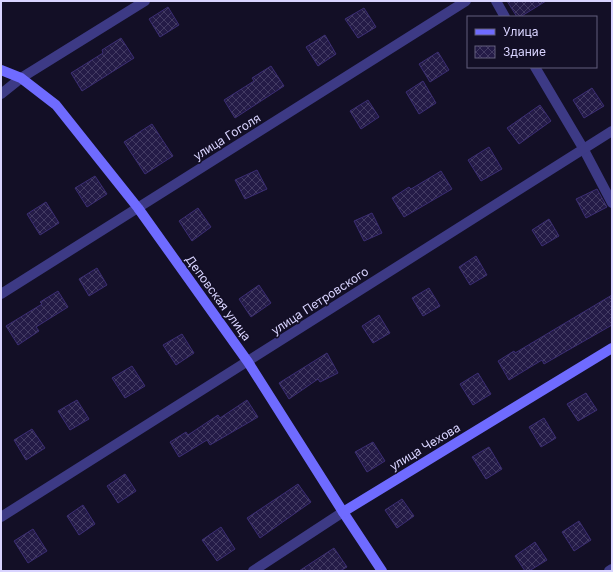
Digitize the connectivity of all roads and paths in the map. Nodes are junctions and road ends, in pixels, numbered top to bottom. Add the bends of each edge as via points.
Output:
1 (145, 1) edge
2 (466, 1) edge
3 (496, 1) edge
4 (504, 16) edge
5 (536, 68) edge
6 (1, 70) edge
7 (21, 78) junction
8 (1, 94) edge
9 (612, 131) edge
10 (583, 148) junction
11 (612, 203) edge
12 (138, 208) junction
13 (1, 294) edge
14 (612, 348) edge
15 (248, 362) junction
16 (343, 512) junction
17 (1, 517) edge
18 (612, 569) edge
19 (253, 571) edge
20 (382, 571) edge
21 (609, 571) edge

1 - 7 street
2 - 12 street, улица Гоголя
3 - 4 street
5 - 10 street
6 - 7 street, Деповская улица
7 - 8 street
7 - 12 street, Деповская улица via 56,105
9 - 10 street, улица Петровского
10 - 11 street
10 - 15 street, улица Петровского
12 - 13 street, улица Гоголя
12 - 15 street, Деповская улица
14 - 16 street, улица Чехова
15 - 16 street, Деповская улица
15 - 17 street, улица Петровского
16 - 19 street, улица Чехова
16 - 20 street, Деповская улица
18 - 21 street

